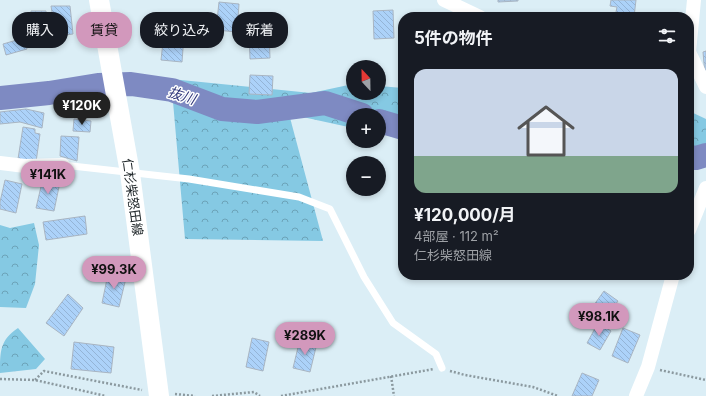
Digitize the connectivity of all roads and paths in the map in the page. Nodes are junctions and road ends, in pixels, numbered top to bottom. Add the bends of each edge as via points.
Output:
1 (99, 0) edge
2 (444, 0) edge
3 (694, 0) edge
4 (469, 12) edge
5 (693, 12) edge
6 (694, 62) edge
7 (706, 87) edge
8 (0, 163) edge
9 (63, 165) joint
10 (130, 173) junction
11 (706, 188) edge
12 (694, 218) edge
13 (672, 280) edge
14 (648, 367) junction
15 (442, 368) junction
16 (392, 376) junction
17 (0, 379) edge
18 (35, 380) junction
19 (706, 380) edge
20 (159, 394) edge
21 (106, 396) edge
22 (195, 396) edge
23 (212, 396) edge
24 (260, 396) edge
25 (280, 396) edge
26 (394, 396) edge
27 (558, 396) edge
28 (636, 396) edge

1 - 10 main road, 仁杉柴怒田線
2 - 4 street
3 - 5 street
6 - 7 street
8 - 9 street via 25,166
9 - 10 lane
10 - 15 lane via 189,179 299,197 330,209 364,277 393,323 436,354
10 - 20 main road, 仁杉柴怒田線
11 - 12 street
13 - 14 street
14 - 19 path
14 - 28 street
15 - 16 path
15 - 27 path via 465,375 533,387
16 - 25 path
16 - 26 path
17 - 18 path
18 - 20 path via 44,371
18 - 21 path
20 - 22 path
23 - 24 path via 254,392

